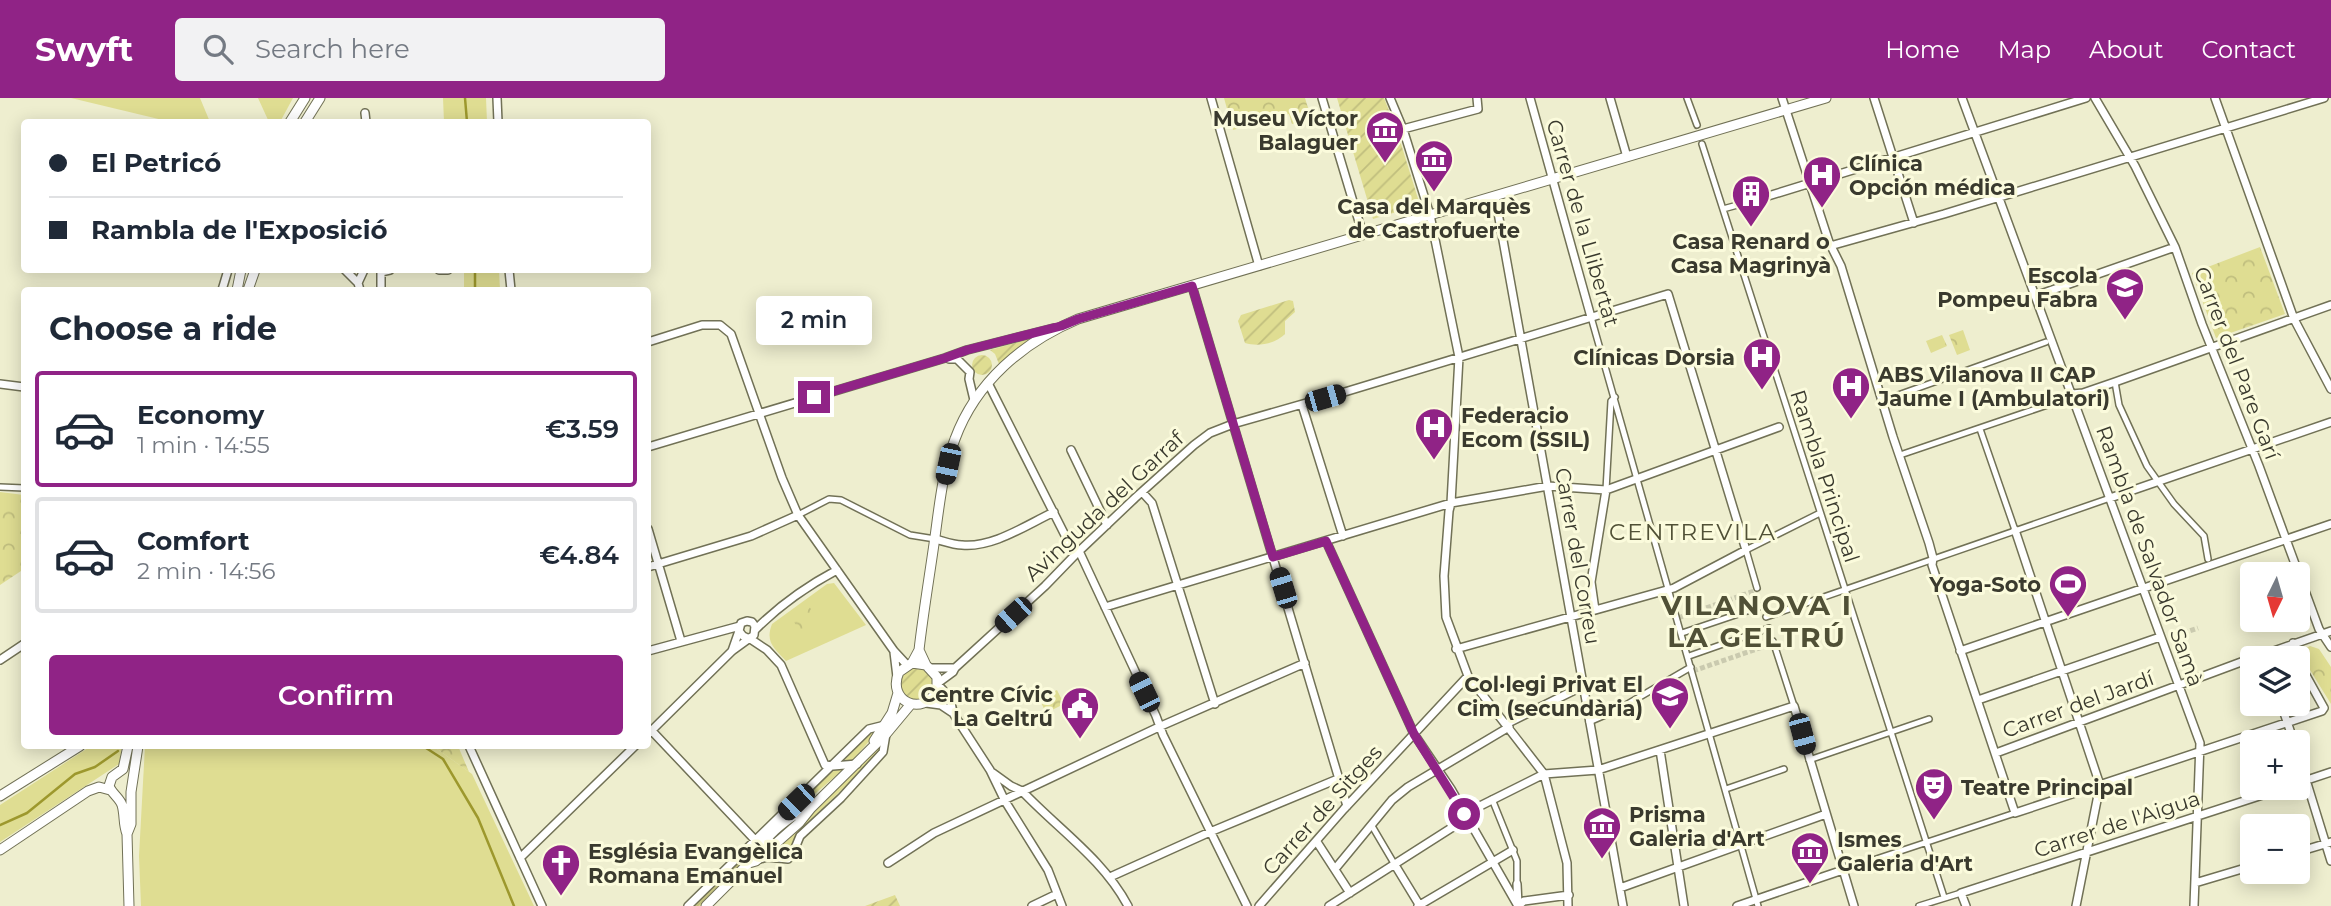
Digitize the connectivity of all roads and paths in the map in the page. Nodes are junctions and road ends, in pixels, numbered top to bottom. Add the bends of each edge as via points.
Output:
1 (305, 98) edge
2 (320, 98) edge
3 (497, 98) edge
4 (1211, 98) edge
5 (1322, 98) edge
6 (1390, 98) edge
7 (1476, 98) edge
8 (1530, 98) edge
9 (1610, 98) edge
10 (1688, 98) edge
11 (1782, 98) edge
12 (1826, 98) edge
13 (1874, 98) edge
14 (1962, 98) edge
15 (2087, 98) edge
16 (2095, 98) edge
17 (2215, 98) edge
18 (2324, 98) edge
19 (1785, 110) junction
20 (365, 113) dead end
21 (292, 119) edge
22 (307, 119) edge
23 (366, 119) edge
24 (498, 119) edge
25 (1403, 129) junction
26 (2226, 129) junction
27 (1976, 132) junction
28 (1700, 135) junction
29 (1627, 156) junction
30 (1894, 157) junction
31 (2130, 158) junction
32 (1553, 179) junction
33 (1810, 182) junction
34 (1495, 196) junction
35 (1999, 197) junction
36 (1752, 201) joint
37 (1723, 209) junction
38 (1430, 215) junction
39 (1914, 223) junction
40 (1363, 235) junction
41 (1830, 246) junction
42 (2175, 247) junction
43 (1259, 266) junction
44 (1192, 286) junction
45 (2035, 296) junction
46 (2331, 304) edge
47 (1591, 317) junction
48 (2294, 319) junction
49 (1061, 326) junction
50 (1521, 338) junction
51 (651, 341) edge
52 (2046, 342) dead end
53 (2211, 347) junction
54 (1459, 357) junction
55 (945, 358) junction
56 (2115, 382) junction
57 (988, 383) junction
58 (0, 384) edge
59 (21, 387) edge
60 (2331, 389) edge
61 (2070, 396) junction
62 (1615, 397) junction
63 (1887, 399) dead end
64 (974, 400) junction
65 (1302, 405) junction
66 (760, 413) junction
67 (2331, 422) edge
68 (1233, 424) junction
69 (1779, 427) dead end
70 (1980, 429) junction
71 (651, 446) edge
72 (2251, 449) junction
73 (1071, 450) dead end
74 (1715, 450) junction
75 (1903, 454) dead end
76 (1639, 480) junction
77 (2159, 481) junction
78 (0, 486) edge
79 (1548, 486) junction
80 (21, 488) edge
81 (1605, 490) junction
82 (1142, 492) junction
83 (2110, 498) junction
84 (1451, 503) junction
85 (1054, 512) junction
86 (1820, 513) junction
87 (798, 515) junction
88 (2331, 524) edge
89 (1107, 525) junction
90 (2015, 530) junction
91 (1343, 536) junction
92 (2286, 538) junction
93 (935, 539) junction
94 (651, 540) edge
95 (1326, 541) junction
96 (1746, 550) junction
97 (1077, 553) junction
98 (1273, 557) junction
99 (1933, 558) junction
100 (2208, 559) dead end
101 (658, 564) junction
102 (651, 566) edge
103 (837, 570) junction
104 (1177, 586) junction
105 (1757, 588) dead end
106 (2143, 589) junction
107 (1670, 590) junction
108 (1845, 590) junction
109 (1762, 606) dead end
110 (1105, 607) junction
111 (1595, 610) junction
112 (770, 615) junction
113 (1570, 616) junction
114 (1766, 617) dead end
115 (750, 621) junction
116 (2046, 623) junction
117 (739, 628) junction
118 (1769, 628) dead end
119 (756, 629) junction
120 (2331, 631) edge
121 (1682, 633) junction
122 (2322, 635) junction
123 (2160, 637) junction
124 (748, 638) junction
125 (681, 641) junction
126 (1774, 643) dead end
127 (2293, 643) junction
128 (21, 646) edge
129 (2287, 646) edge
130 (2294, 646) edge
131 (2331, 647) edge
132 (1457, 649) junction
133 (651, 650) edge
134 (767, 650) junction
135 (919, 650) junction
136 (894, 651) junction
137 (1960, 651) junction
138 (732, 652) junction
139 (1689, 656) junction
140 (0, 660) edge
141 (1305, 663) junction
142 (2240, 663) edge
143 (910, 664) junction
144 (929, 666) junction
145 (955, 668) junction
146 (1693, 670) junction
147 (2063, 672) junction
148 (1468, 676) junction
149 (897, 677) junction
150 (2310, 681) edge
151 (938, 684) junction
152 (2179, 685) junction
153 (1583, 687) junction
154 (898, 693) junction
155 (1978, 700) junction
156 (926, 703) junction
157 (911, 704) junction
158 (1215, 704) junction
159 (1794, 706) junction
160 (2328, 709) edge
161 (953, 713) junction
162 (2286, 716) edge
163 (1588, 719) junction
164 (1929, 719) dead end
165 (2078, 722) junction
166 (2288, 722) junction
167 (1507, 725) junction
168 (1161, 726) junction
169 (651, 730) edge
170 (885, 730) junction
171 (2290, 730) edge
172 (1891, 732) junction
173 (1710, 733) junction
174 (651, 734) edge
175 (1414, 734) junction
176 (75, 749) edge
177 (127, 749) edge
178 (138, 749) edge
179 (470, 749) edge
180 (632, 749) edge
181 (1660, 750) junction
182 (2200, 751) junction
183 (1996, 753) junction
184 (1809, 760) junction
185 (857, 764) junction
186 (833, 766) junction
187 (1598, 768) junction
188 (1438, 769) junction
189 (1784, 769) dead end
190 (990, 770) junction
191 (2331, 772) edge
192 (118, 773) junction
193 (1545, 774) junction
194 (1340, 778) junction
195 (2310, 779) edge
196 (2100, 785) junction
197 (132, 787) junction
198 (1726, 789) junction
199 (1022, 791) junction
200 (114, 793) junction
201 (0, 796) edge
202 (1492, 799) junction
203 (2247, 800) edge
204 (2310, 800) edge
205 (1005, 801) junction
206 (1347, 806) junction
207 (811, 808) junction
208 (2015, 813) junction
209 (1826, 814) junction
210 (1466, 816) junction
211 (2197, 816) junction
212 (1372, 826) junction
213 (775, 831) junction
214 (1210, 832) junction
215 (127, 834) junction
216 (756, 841) junction
217 (1317, 842) junction
218 (1927, 843) junction
219 (2328, 843) edge
220 (1742, 844) junction
221 (771, 847) junction
222 (2310, 848) edge
223 (0, 850) edge
224 (1513, 850) junction
225 (2087, 852) junction
226 (776, 857) junction
227 (520, 858) junction
228 (2331, 861) edge
229 (753, 862) junction
230 (1492, 862) junction
231 (888, 863) dead end
232 (1395, 865) junction
233 (1679, 867) junction
234 (1335, 869) junction
235 (1843, 870) junction
236 (2240, 870) edge
237 (1110, 877) junction
238 (2195, 883) junction
239 (1517, 884) joint
240 (1620, 888) junction
241 (1350, 893) junction
242 (1961, 893) junction
243 (1057, 894) junction
244 (1569, 895) junction
245 (1944, 897) junction
246 (1757, 903) edge
247 (1334, 905) edge
248 (129, 906) edge
249 (542, 906) edge
250 (688, 906) edge
251 (706, 906) edge
252 (1032, 906) edge
253 (1062, 906) edge
254 (1128, 906) edge
255 (1247, 906) edge
256 (1259, 906) edge
257 (1419, 906) edge
258 (1518, 906) edge
259 (1568, 906) edge
260 (1623, 906) edge
261 (1684, 906) edge
262 (1737, 906) edge
263 (1854, 906) edge
264 (1919, 906) edge
265 (1966, 906) edge
266 (2076, 906) edge
267 (2194, 906) edge

1 - 21 street
2 - 22 street
3 - 24 street
4 - 43 street
5 - 40 street
6 - 25 street
7 - 25 street via 1478,109
8 - 32 street, Carrer de la Llibertat
9 - 29 street
10 - 28 street, Rambla Principal
11 - 19 street
12 - 19 street
13 - 30 street
14 - 27 street, Rambla de Salvador Samà
15 - 27 street
16 - 31 street, Carrer del Pare Garí
17 - 26 street
18 - 26 street
19 - 28 street
19 - 33 street
20 - 23 street
25 - 38 street
26 - 31 street
26 - 48 street
27 - 30 street
27 - 35 street, Rambla de Salvador Samà
28 - 29 street
28 - 37 street, Rambla Principal
29 - 32 street
30 - 33 street
30 - 39 street
31 - 35 street
31 - 42 street, Carrer del Pare Garí
32 - 34 street
32 - 47 street, Carrer de la Llibertat
33 - 36 street
33 - 41 street
34 - 38 street
34 - 50 street, Carrer del Correu
35 - 39 street
35 - 45 street, Rambla de Salvador Samà
36 - 37 street
37 - 86 street, Rambla Principal
38 - 40 street
38 - 54 street
39 - 41 street
40 - 43 street
41 - 99 street via 1841,266
42 - 45 street
42 - 53 street, Carrer del Pare Garí
43 - 44 street
44 - 49 street
44 - 68 street
45 - 61 street, Rambla de Salvador Samà
46 - 48 street
47 - 50 street, Avinguda del Garraf
47 - 62 street, Carrer de la Llibertat
47 - 74 street, Avinguda del Garraf via 1668,294
48 - 53 street
48 - 60 street
49 - 55 street
49 - 57 street via 1016,355
50 - 54 street, Avinguda del Garraf
50 - 79 street, Carrer del Correu
51 - 66 street via 702,325 720,325 731,334
52 - 63 street
53 - 56 street
53 - 72 street, Carrer del Pare Garí
54 - 65 street, Avinguda del Garraf
54 - 84 street
55 - 64 street via 957,359 970,372
55 - 66 street
56 - 61 street
56 - 77 street via 2131,435
57 - 64 street
57 - 85 street
58 - 59 street
61 - 70 street
61 - 83 street, Rambla de Salvador Samà
62 - 76 street, Carrer de la Llibertat
62 - 81 street via 1611,401
64 - 93 street via 951,451
65 - 68 street, Avinguda del Garraf
65 - 91 street
66 - 71 street
66 - 87 street
67 - 72 street
68 - 82 street, Avinguda del Garraf via 1210,433
68 - 98 street
69 - 74 street
70 - 75 street
70 - 90 street
72 - 77 street
72 - 92 street, Carrer del Pare Garí
73 - 89 street
74 - 76 street
74 - 96 street
76 - 81 street
76 - 107 street, Carrer de la Llibertat
77 - 83 street
77 - 100 street via 2204,536
78 - 80 street
79 - 81 street
79 - 84 street
79 - 113 street, Carrer del Correu
81 - 111 street via 1591,582
82 - 89 street, Avinguda del Garraf
82 - 104 street via 1152,503
83 - 90 street
83 - 106 street, Rambla de Salvador Samà
84 - 91 street
84 - 132 street via 1444,600
85 - 93 street via 979,545
85 - 97 street
86 - 96 street
86 - 108 street, Rambla Principal
87 - 93 street via 829,499 841,500 910,535
87 - 101 street via 751,536
87 - 103 street
88 - 92 street
89 - 97 street, Avinguda del Garraf
90 - 99 street
90 - 116 street
91 - 95 street
92 - 106 street
92 - 122 street, Carrer del Pare Garí
93 - 135 street
94 - 101 street
95 - 98 street
95 - 175 street
96 - 105 street
96 - 107 street
97 - 110 street
97 - 145 street, Avinguda del Garraf
98 - 104 street
98 - 141 street
99 - 108 street
99 - 137 street
101 - 102 street
101 - 125 street
103 - 112 street
103 - 136 street
104 - 110 street
104 - 158 street
106 - 116 street
106 - 123 street, Rambla de Salvador Samà
107 - 111 street
107 - 121 street, Carrer de la Llibertat
108 - 114 street
108 - 172 street, Rambla Principal
109 - 121 street
110 - 168 street
111 - 113 street
112 - 115 street
112 - 119 street
113 - 132 street
113 - 153 street, Carrer del Correu
115 - 117 street
115 - 119 street
116 - 137 street
116 - 147 street
117 - 124 street
117 - 125 street
117 - 138 street
118 - 139 street
119 - 124 street
119 - 134 street
120 - 122 street, Carrer del Jardí
121 - 139 street, Carrer de la Llibertat
122 - 127 street, Carrer del Jardí
122 - 131 street, Carrer del Pare Garí
123 - 147 street
123 - 152 street, Rambla de Salvador Samà
124 - 134 street
124 - 138 street
125 - 133 street
126 - 159 street
127 - 129 street, Carrer del Jardí
127 - 130 street
128 - 140 street
132 - 148 street
134 - 186 street via 781,665 825,765
135 - 143 street
135 - 144 street
136 - 143 street
136 - 149 street
137 - 155 street
138 - 169 street
139 - 146 street, Carrer de la Llibertat
141 - 158 street
141 - 194 street
142 - 152 street, Carrer del Jardí
143 - 144 street
143 - 149 street
144 - 145 street
144 - 151 street
145 - 151 street, Avinguda del Garraf
146 - 163 street
146 - 173 street, Carrer de la Llibertat
147 - 155 street
147 - 165 street
148 - 167 street
148 - 175 street, Carrer de Sitges
149 - 154 street
150 - 160 street
151 - 156 street
151 - 161 street
152 - 165 street, Carrer del Jardí
152 - 182 street, Rambla de Salvador Samà
153 - 163 street, Carrer del Correu
153 - 167 street
154 - 157 street
154 - 170 street
155 - 183 street
156 - 157 street
156 - 161 street
157 - 170 street
158 - 168 street
159 - 173 street
159 - 184 street
160 - 166 street
161 - 190 street
162 - 166 street
163 - 187 street, Carrer del Correu
164 - 172 street
165 - 183 street, Carrer del Jardí
165 - 196 street
166 - 171 street
166 - 182 street
167 - 188 street
167 - 193 street
168 - 199 street
168 - 214 street
170 - 185 street
170 - 186 street via 869,729
170 - 226 street via 883,752 800,836 788,859
172 - 184 street
172 - 218 street, Rambla Principal
173 - 181 street
173 - 198 street, Carrer de la Llibertat
174 - 216 street
175 - 188 street
175 - 206 street, Carrer de Sitges
176 - 201 street
177 - 192 street
178 - 197 street
179 - 227 street
180 - 227 street
181 - 187 street
181 - 233 street
182 - 196 street
182 - 211 street, Rambla de Salvador Samà
183 - 208 street
184 - 209 street
185 - 186 street
185 - 207 street
186 - 216 street
187 - 193 street
187 - 240 street, Carrer del Correu
188 - 210 street
188 - 212 street via 1392,800
189 - 198 street
190 - 199 street
190 - 205 street
191 - 195 street
192 - 197 street via 127,774
192 - 200 street via 110,781
193 - 202 street
193 - 244 street via 1567,863
194 - 206 street
194 - 214 street
196 - 208 street
196 - 225 street
197 - 200 street via 125,796
197 - 215 street
198 - 220 street, Carrer de la Llibertat
199 - 205 street
199 - 237 street
200 - 215 street
200 - 223 street via 99,788 88,791
202 - 210 street
202 - 224 street
203 - 211 street, Carrer de l'Aigua
204 - 219 street
205 - 231 street via 934,833
205 - 243 street via 1048,870
206 - 217 street, Carrer de Sitges
207 - 213 street via 791,816
207 - 221 street
208 - 218 street
209 - 220 street
209 - 235 street
210 - 230 street
210 - 232 street
211 - 225 street, Carrer de l'Aigua
211 - 238 street, Rambla de Salvador Samà
212 - 232 street
212 - 234 street
213 - 221 street
213 - 229 street via 754,853
214 - 237 street
214 - 255 street
215 - 248 street
216 - 250 street
217 - 234 street
217 - 256 street, Carrer de Sitges
218 - 235 street
218 - 245 street, Rambla Principal
219 - 222 street
219 - 228 street
220 - 233 street
220 - 246 street, Carrer de la Llibertat
221 - 226 street
221 - 229 street
224 - 230 street
224 - 239 street
225 - 242 street, Carrer de l'Aigua
225 - 266 street
226 - 229 street
227 - 249 street
229 - 251 street
230 - 257 street
230 - 258 street
232 - 241 street
232 - 257 street
233 - 240 street
233 - 261 street
234 - 241 street
235 - 246 street
235 - 263 street
236 - 238 street
237 - 254 street
238 - 267 street, Rambla de Salvador Samà
239 - 258 street
240 - 260 street, Carrer del Correu
241 - 247 street
242 - 245 street
242 - 265 street
243 - 252 street
243 - 253 street
244 - 258 street via 1524,901
244 - 259 street
245 - 264 street
246 - 262 street

